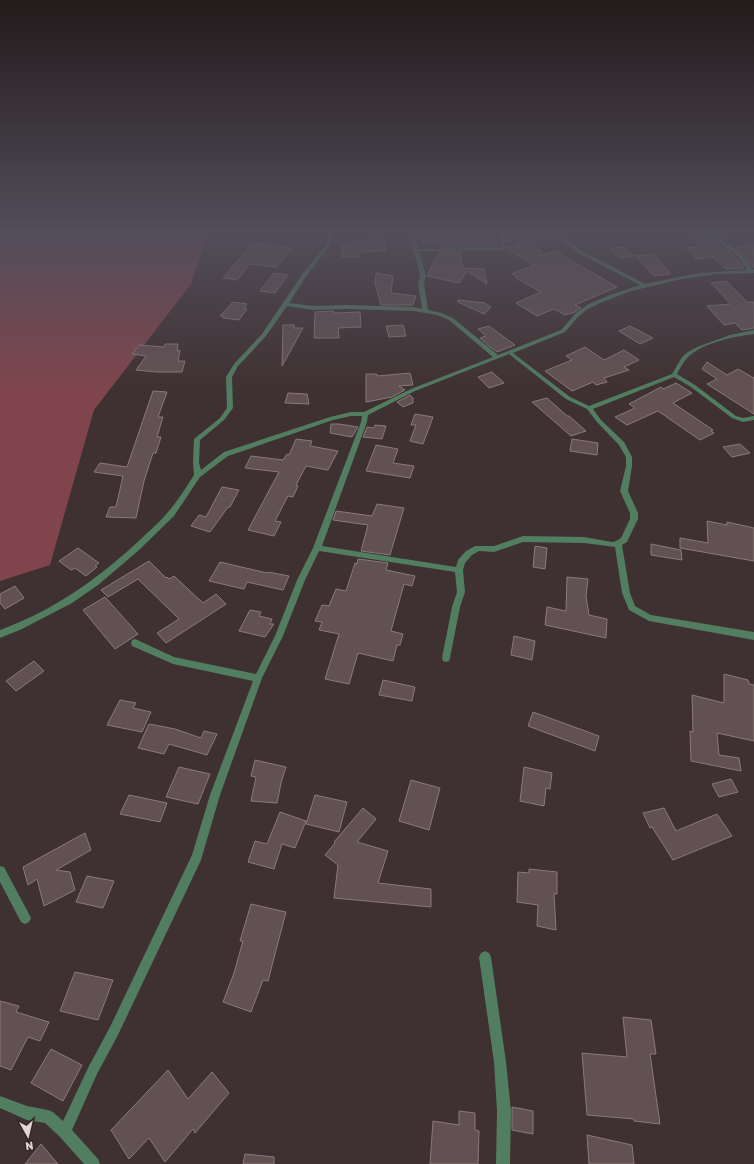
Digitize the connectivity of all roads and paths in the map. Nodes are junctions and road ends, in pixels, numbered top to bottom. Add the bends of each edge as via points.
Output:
1 (298, 284) edge
2 (421, 284) edge
3 (647, 284) edge
4 (644, 285) joint
5 (286, 304) junction
6 (426, 311) junction
7 (754, 332) edge
8 (509, 352) junction
9 (497, 357) junction
10 (674, 375) junction
11 (589, 408) junction
12 (365, 414) junction
13 (754, 418) edge
14 (198, 475) junction
15 (618, 544) junction
16 (317, 548) junction
17 (459, 570) junction
18 (0, 634) edge
19 (754, 636) edge
20 (136, 643) dead end
21 (446, 658) dead end
22 (258, 678) junction
23 (0, 870) edge
24 (25, 918) dead end
25 (485, 957) dead end
26 (0, 1102) edge
27 (65, 1132) junction
28 (93, 1164) edge
29 (503, 1164) edge

1 - 5 street
2 - 6 street
3 - 4 street
4 - 8 street via 590,305 571,320 563,331
5 - 6 street via 313,308 388,307
5 - 14 street via 229,377 230,408 222,419 197,440
6 - 9 street via 451,319
7 - 10 street via 722,339 693,351 678,365
8 - 9 street
8 - 11 street via 568,398
9 - 12 street via 413,390
10 - 11 street
10 - 13 street via 734,417 743,420
11 - 15 street via 622,444 629,457 624,491 634,513 634,519 624,540
12 - 14 street via 332,418 226,454
12 - 16 street
14 - 18 street via 171,514 135,549 95,582 70,601
15 - 17 street via 584,540 523,539 494,549 478,548 461,562
15 - 19 street via 626,593 632,608 649,618
16 - 17 street
16 - 22 street
17 - 21 street via 461,592
20 - 22 street via 174,660
22 - 27 street via 215,795 197,856
23 - 24 street
25 - 29 street via 500,1062 504,1111
26 - 27 street via 48,1117
27 - 28 street

